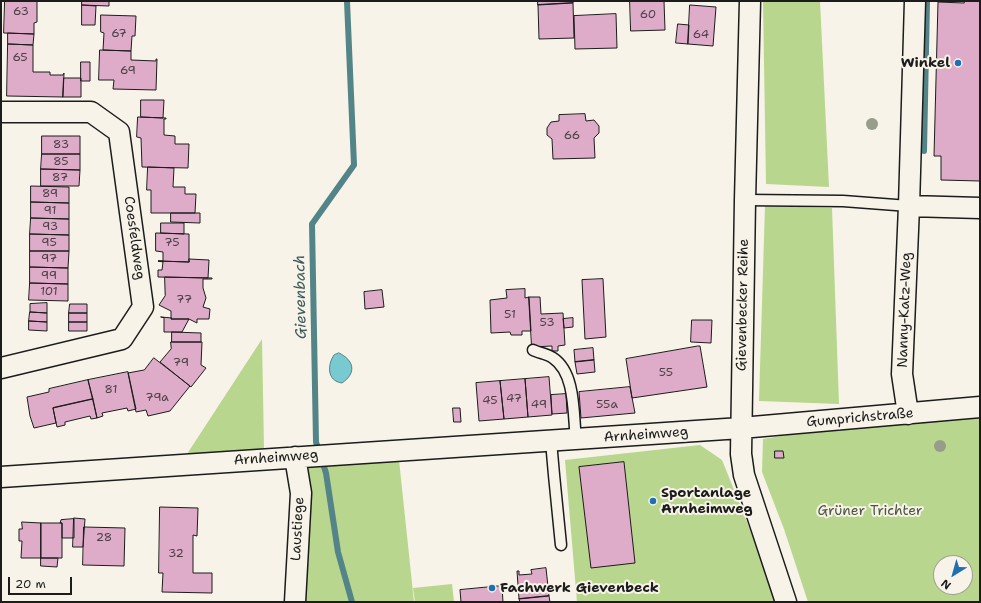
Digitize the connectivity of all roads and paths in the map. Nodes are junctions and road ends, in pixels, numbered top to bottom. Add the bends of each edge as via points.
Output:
1 (750, 1) edge
2 (915, 1) edge
3 (1, 112) edge
4 (745, 200) junction
5 (909, 206) junction
6 (980, 208) edge
7 (533, 350) dead end
8 (1, 368) edge
9 (980, 407) edge
10 (908, 414) junction
11 (741, 428) junction
12 (576, 440) junction
13 (551, 441) junction
14 (299, 457) junction
15 (1, 477) edge
16 (561, 545) dead end
17 (295, 602) edge
18 (786, 602) edge

1 - 4 street, Gievenbecker Reihe
2 - 5 street, Nanny-Katz-Weg
3 - 8 street, Coesfeldweg via 91,112 119,132 143,307 122,339
4 - 5 lane via 843,201
4 - 11 street, Gievenbecker Reihe
5 - 6 street
5 - 10 street, Nanny-Katz-Weg via 902,374
7 - 12 lane via 553,358 564,368 570,382
9 - 10 street, Gumprichstraße
10 - 11 street, Gumprichstraße
11 - 12 street, Arnheimweg
11 - 18 street, Gievenbecker Reihe via 744,475
12 - 13 street, Arnheimweg
13 - 14 street, Arnheimweg
13 - 16 lane
14 - 15 street, Arnheimweg
14 - 17 street, Laustiege

